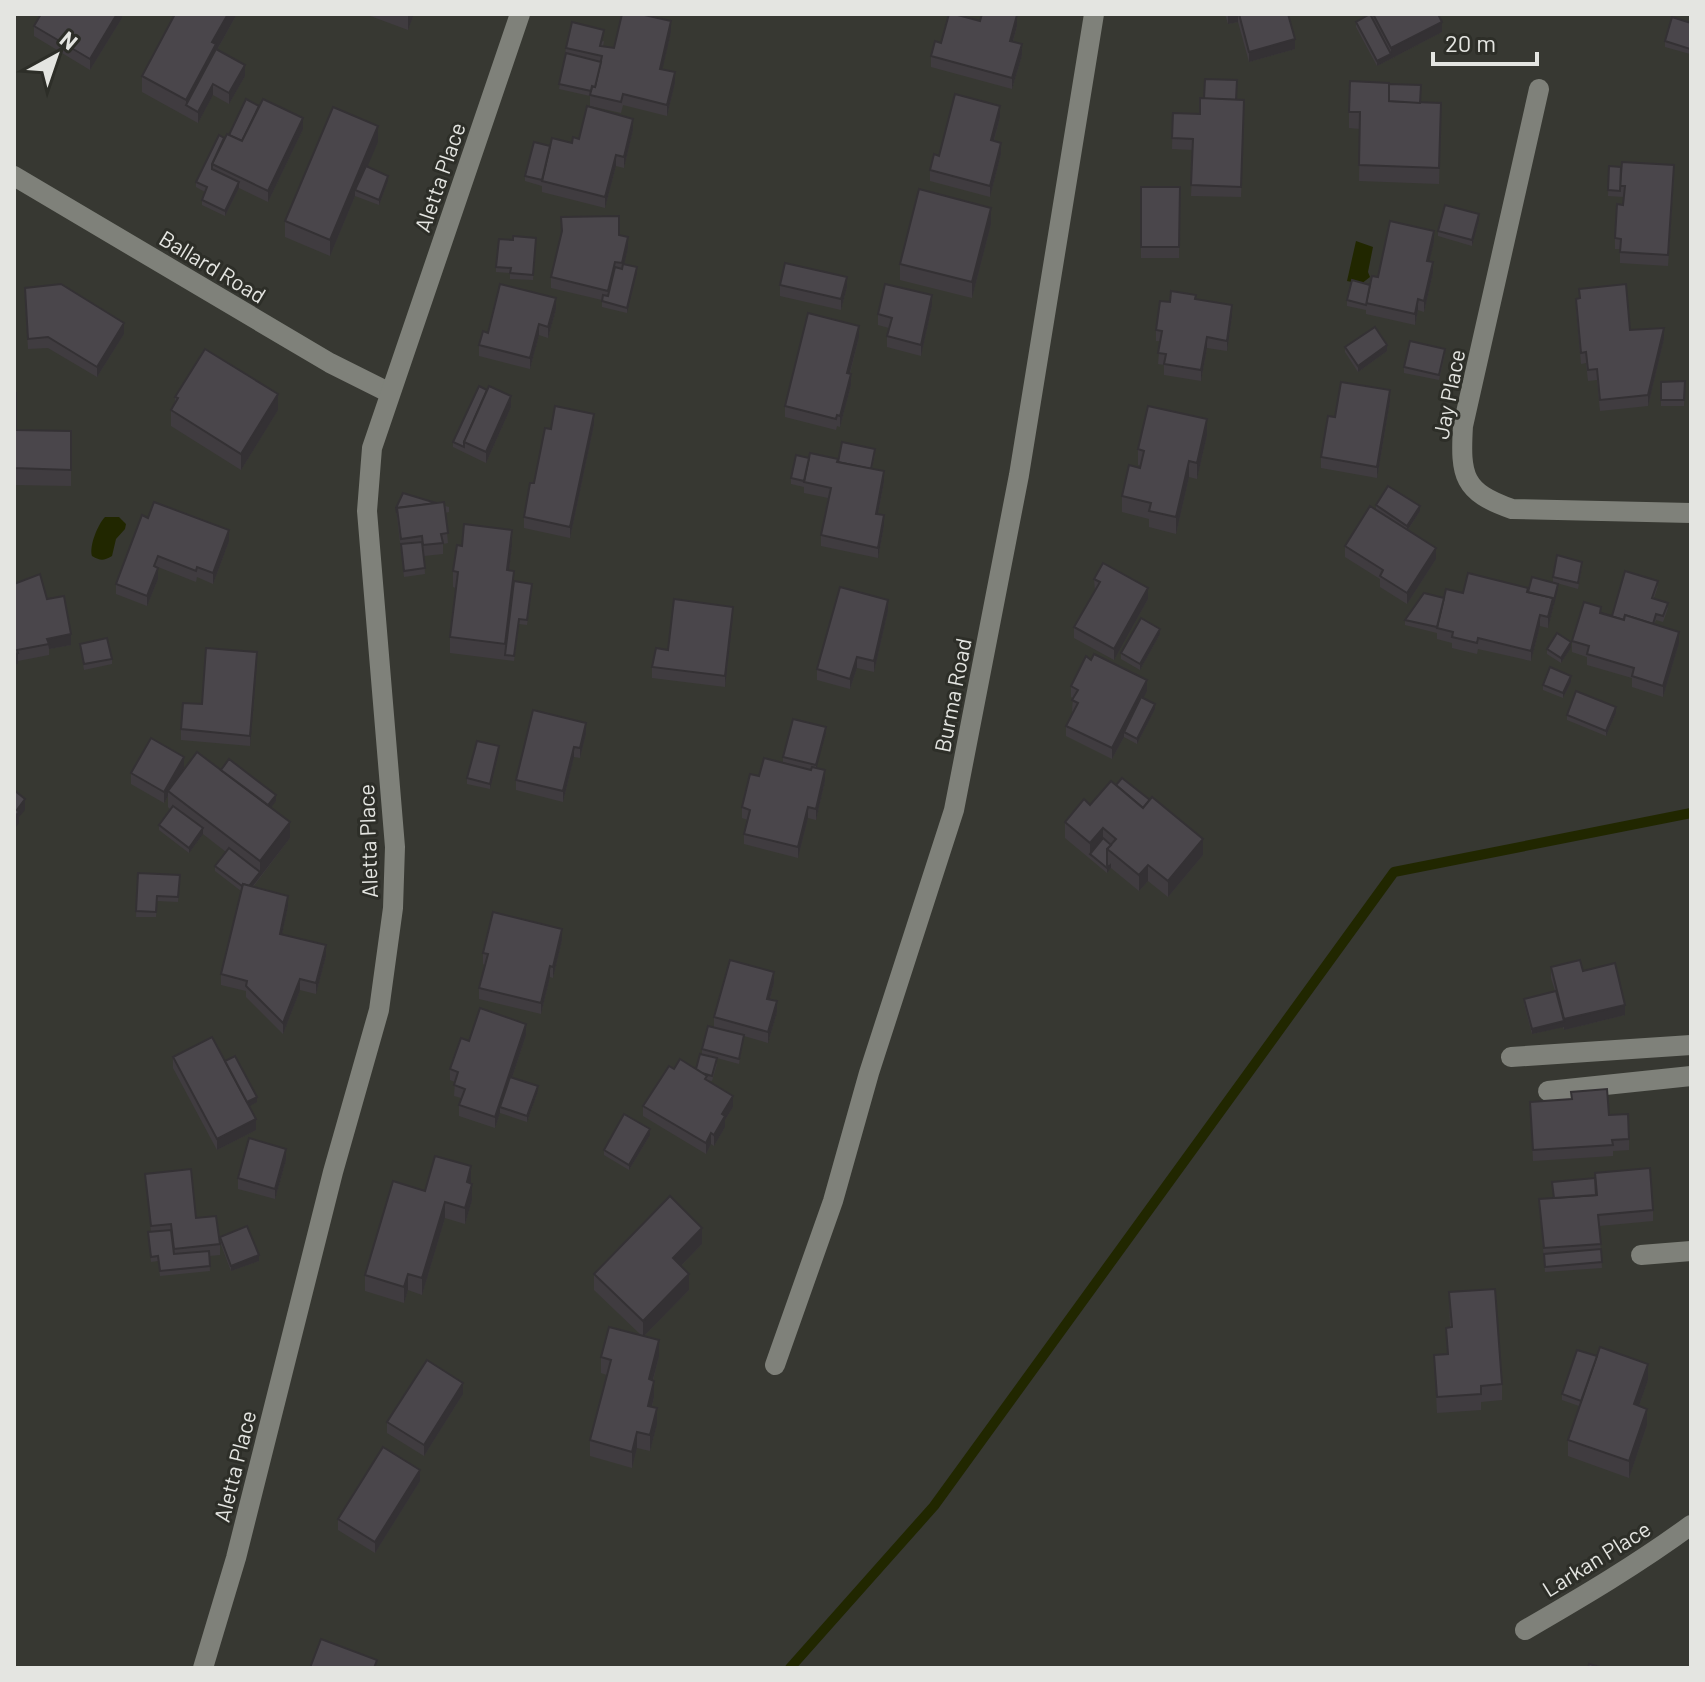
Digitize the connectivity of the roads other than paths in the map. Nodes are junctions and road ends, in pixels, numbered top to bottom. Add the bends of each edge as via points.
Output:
1 (520, 14) edge
2 (1094, 14) edge
3 (1539, 89) dead end
4 (14, 176) edge
5 (390, 393) junction
6 (1691, 513) edge
7 (1691, 1045) edge
8 (1511, 1057) dead end
9 (1691, 1076) edge
10 (1548, 1091) dead end
11 (1691, 1251) edge
12 (1641, 1255) dead end
13 (775, 1365) dead end
14 (1691, 1525) edge
15 (1525, 1630) dead end
16 (203, 1668) edge

1 - 5 street, Aletta Place
2 - 13 street, Burma Road via 1019,475 954,810 833,1201
3 - 6 street, Jay Place via 1463,426 1461,457 1469,483 1485,499 1512,509
4 - 5 street, Ballard Road via 330,363
5 - 16 street, Aletta Place via 372,448 367,511 395,847 379,1010
7 - 8 street
9 - 10 street
11 - 12 street
14 - 15 street, Larkan Place

